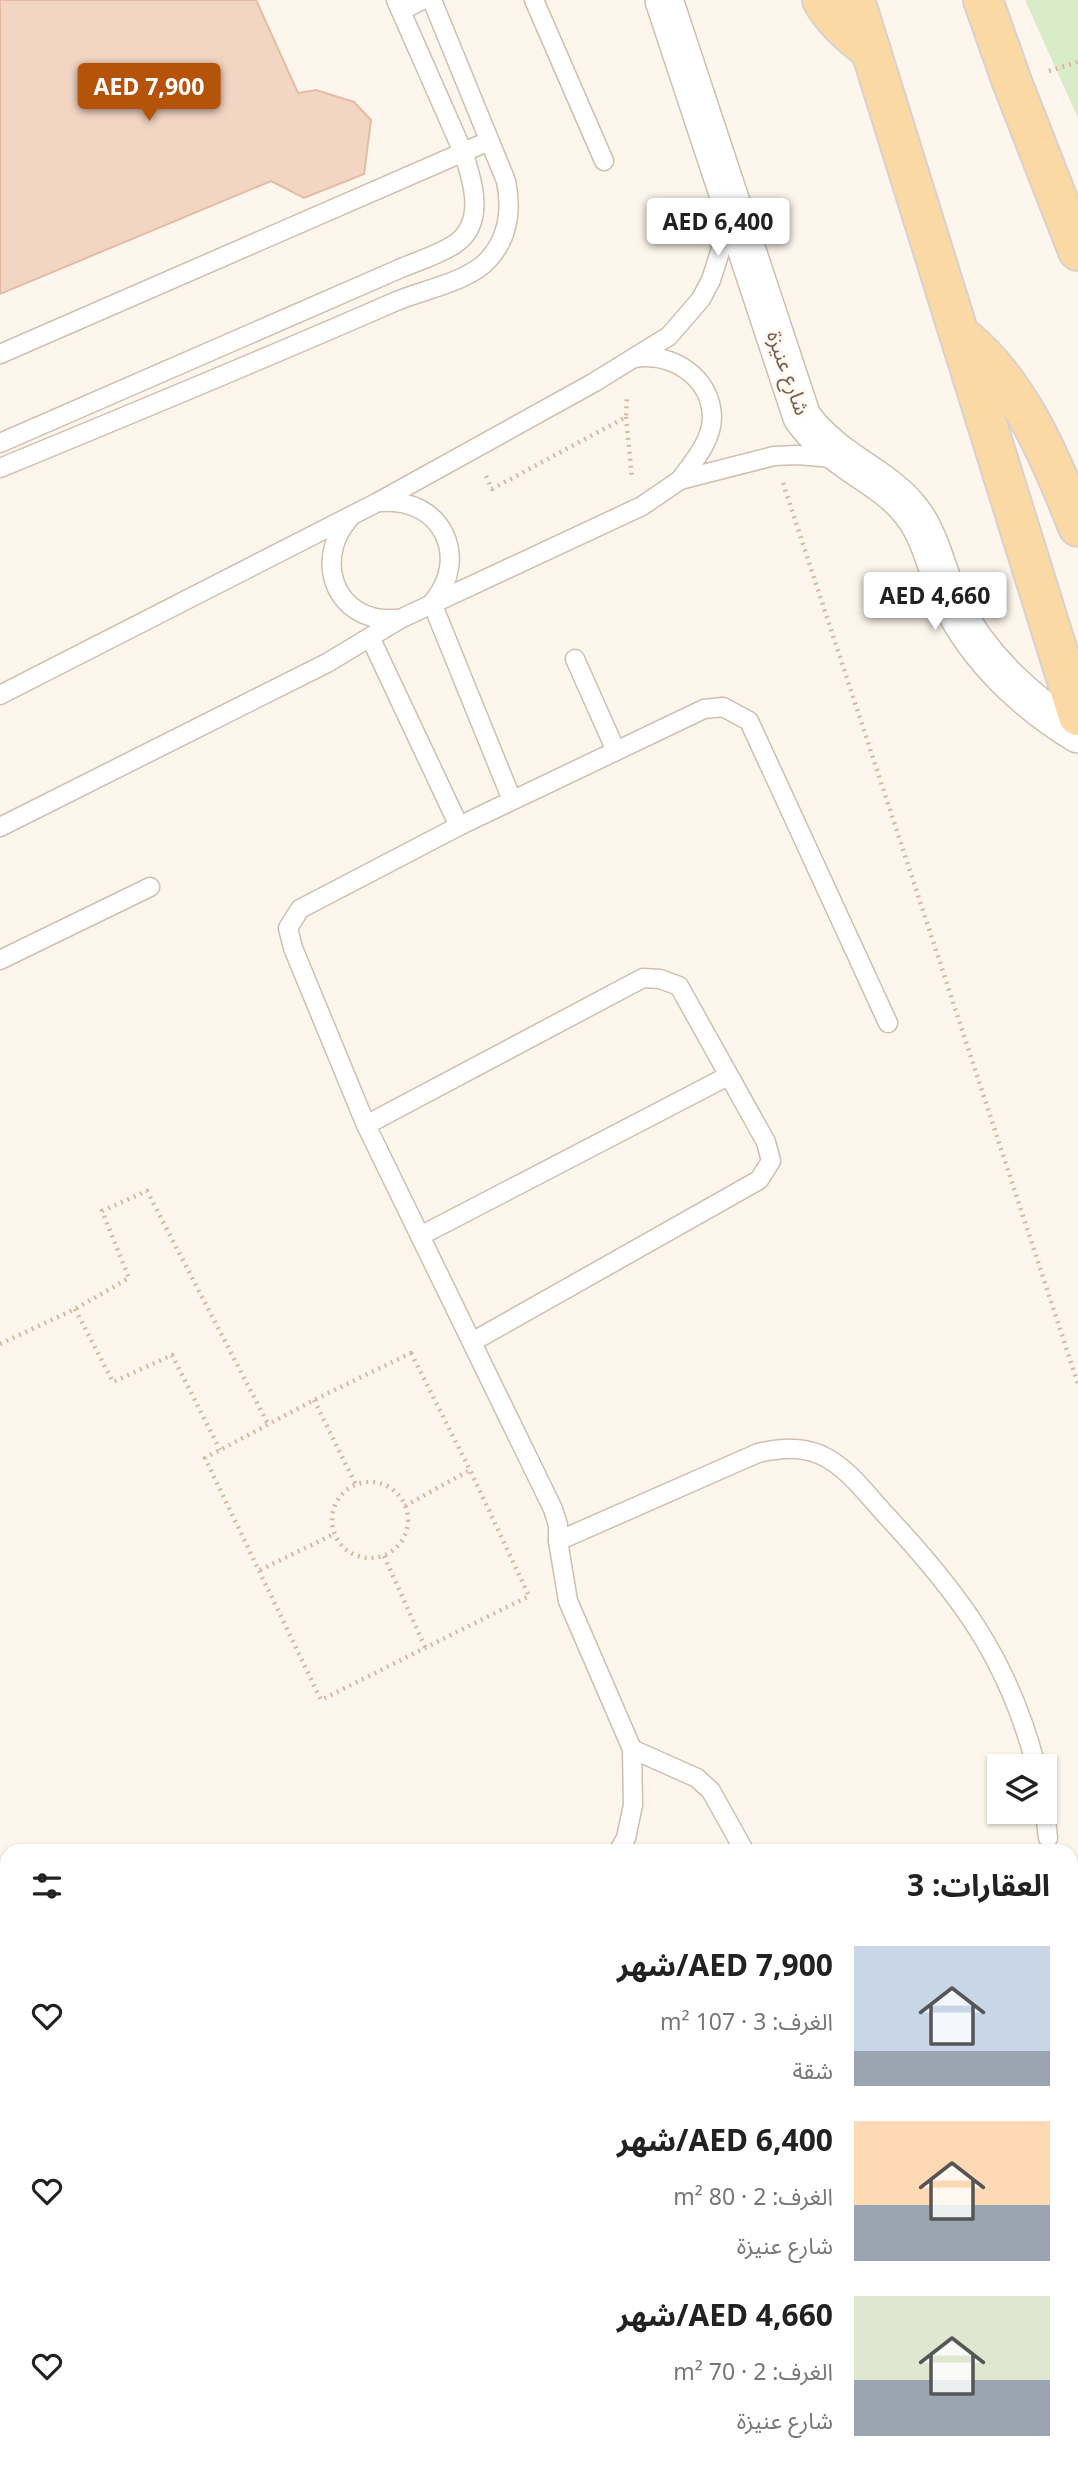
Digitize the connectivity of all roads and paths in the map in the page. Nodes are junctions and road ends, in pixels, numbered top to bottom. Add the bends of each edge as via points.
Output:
1 (422, 0) edge
2 (432, 0) edge
3 (534, 0) edge
4 (664, 0) edge
5 (822, 0) edge
6 (855, 0) edge
7 (983, 0) edge
8 (398, 5) edge
9 (871, 51) junction
10 (489, 141) junction
11 (463, 152) junction
12 (604, 161) dead end
13 (729, 198) junction
14 (1078, 251) edge
15 (399, 269) junction
16 (408, 296) junction
17 (959, 335) junction
18 (0, 354) edge
19 (629, 359) junction
20 (625, 417) junction
21 (0, 443) edge
22 (474, 450) junction
23 (774, 456) junction
24 (850, 462) junction
25 (0, 468) edge
26 (680, 480) junction
27 (378, 502) junction
28 (635, 508) junction
29 (351, 516) junction
30 (1078, 527) edge
31 (432, 603) junction
32 (400, 619) junction
33 (370, 637) junction
34 (575, 659) dead end
35 (0, 695) edge
36 (1078, 716) edge
37 (1078, 734) edge
38 (616, 751) junction
39 (512, 800) junction
40 (459, 825) junction
41 (0, 827) edge
42 (150, 887) dead end
43 (0, 960) edge
44 (888, 1023) dead end
45 (728, 1076) junction
46 (366, 1125) junction
47 (420, 1236) junction
48 (75, 1309) junction
49 (472, 1342) junction
50 (0, 1344) edge
51 (1078, 1384) edge
52 (314, 1400) junction
53 (268, 1424) junction
54 (220, 1450) junction
55 (470, 1470) junction
56 (356, 1485) junction
57 (405, 1506) junction
58 (334, 1534) junction
59 (558, 1541) junction
60 (384, 1556) junction
61 (260, 1570) junction
62 (425, 1647) junction
63 (632, 1749) junction
64 (1033, 1754) edge
65 (1046, 1824) edge
66 (1048, 1838) dead end
67 (626, 1844) edge
68 (741, 1844) edge

1 - 8 lane
2 - 10 lane
3 - 12 lane
4 - 13 street, شارع عنيزة
5 - 9 main road via 846,31
6 - 9 main road
7 - 14 main road
8 - 11 lane
9 - 17 main road
10 - 11 lane
10 - 16 lane via 509,198 509,221 501,243 468,275
11 - 15 lane via 474,190 470,225 456,243
11 - 18 lane
13 - 19 lane via 718,263 701,299 669,336
13 - 24 street, شارع عنيزة via 802,417 815,435
15 - 16 lane
15 - 21 lane
16 - 25 lane
17 - 30 main road via 984,354 1010,389 1041,440
17 - 36 main road
19 - 20 path
19 - 22 lane
19 - 26 lane via 665,359 693,374 704,387 712,418 708,436
20 - 22 path via 492,489
20 - 28 path
22 - 27 lane
23 - 24 lane via 823,456
23 - 26 lane
23 - 51 path
24 - 37 street, شارع عنيزة via 883,483 913,513 952,604 982,650 1021,692
26 - 28 lane
27 - 29 lane
27 - 31 lane via 416,507 443,532 449,546 448,578
28 - 31 lane
29 - 32 lane via 331,552 333,579 359,612 372,618
29 - 35 lane
31 - 32 lane
31 - 39 lane
32 - 33 lane
33 - 40 lane
33 - 41 lane
34 - 38 lane
38 - 39 lane
38 - 44 lane via 704,709 723,707 750,721
39 - 40 lane
40 - 46 lane via 300,909 288,928
42 - 43 lane
45 - 46 lane via 679,986 643,978
45 - 47 lane
45 - 49 lane via 766,1142 771,1161 760,1180
46 - 47 lane
47 - 49 lane
48 - 50 path
48 - 53 path via 129,1278 102,1211 148,1191
48 - 54 path via 113,1382 172,1355
49 - 59 lane via 553,1509
52 - 53 path
52 - 55 path via 411,1353
52 - 56 path
53 - 54 path
54 - 61 path via 205,1458
55 - 57 path
55 - 62 path via 529,1596
56 - 57 path via 371,1482 385,1486
56 - 58 path via 335,1504
57 - 60 path via 405,1536
58 - 60 path via 354,1555
58 - 61 path
59 - 63 lane via 568,1601
59 - 64 lane via 758,1453 780,1448 821,1455 850,1477 955,1594 1008,1684
60 - 62 path
61 - 62 path via 321,1700
63 - 67 lane via 633,1805
63 - 68 lane via 697,1779 711,1791
65 - 66 lane

